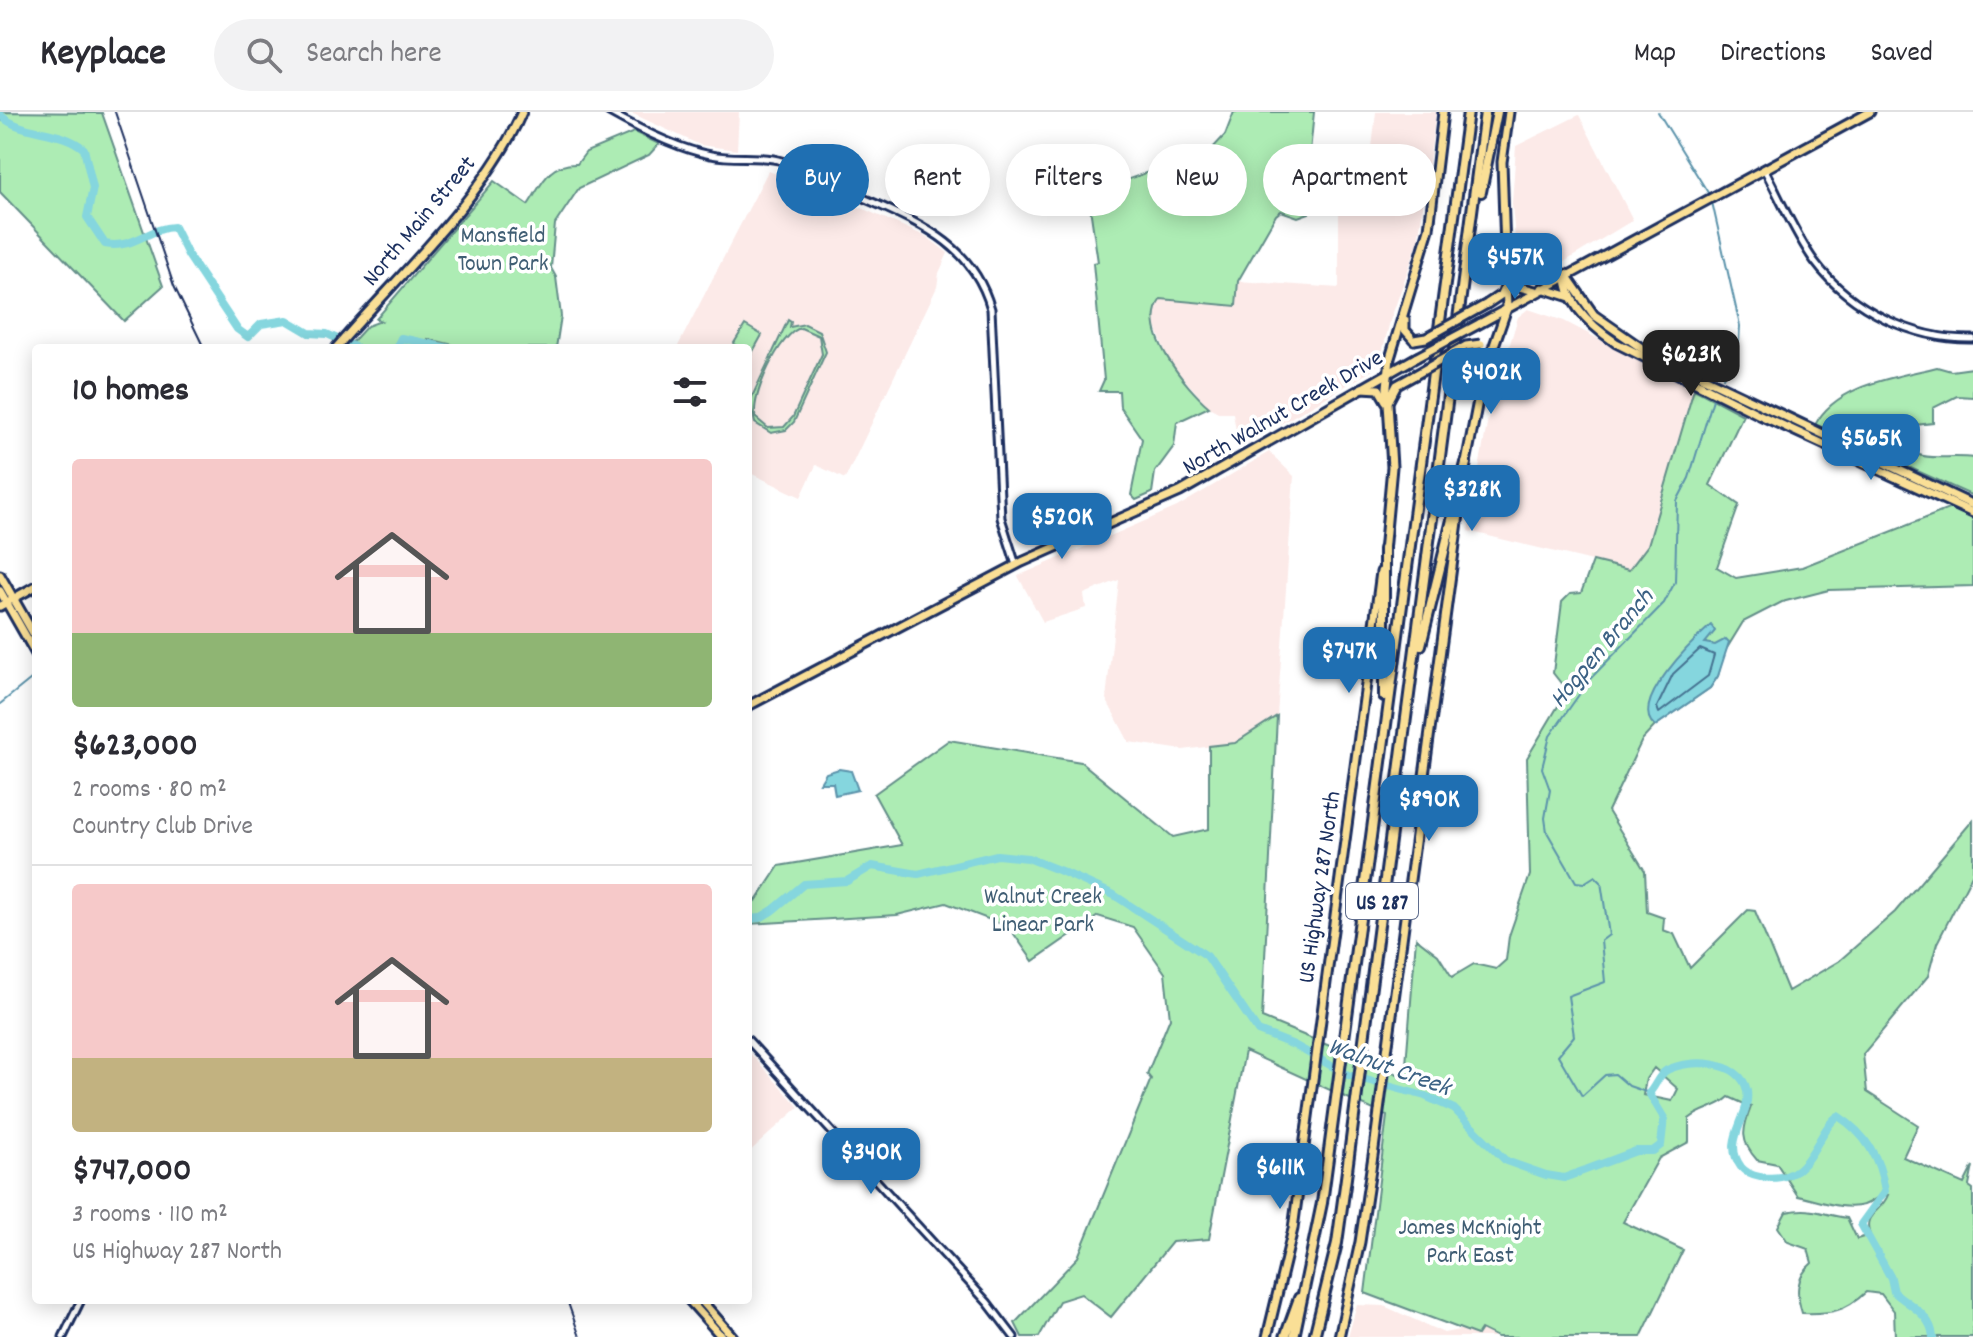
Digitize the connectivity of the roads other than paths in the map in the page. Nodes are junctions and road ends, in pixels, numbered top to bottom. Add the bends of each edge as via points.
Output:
1 (522, 112) edge
2 (609, 112) edge
3 (1443, 112) edge
4 (1468, 112) edge
5 (1485, 112) edge
6 (1497, 112) edge
7 (1509, 112) edge
8 (1870, 112) edge
9 (1764, 168) junction
10 (1474, 216) junction
11 (1507, 272) junction
12 (1566, 274) junction
13 (1539, 290) junction
14 (1574, 301) junction
15 (1507, 308) junction
16 (1404, 313) junction
17 (1602, 333) junction
18 (1620, 335) junction
19 (1973, 339) edge
20 (339, 344) edge
21 (1662, 363) junction
22 (1486, 368) junction
23 (1388, 372) junction
24 (1359, 388) junction
25 (1388, 404) junction
26 (1466, 463) junction
27 (1973, 505) edge
28 (1973, 513) edge
29 (1384, 549) junction
30 (1016, 565) junction
31 (0, 575) edge
32 (32, 588) edge
33 (0, 591) edge
34 (7, 602) edge
35 (32, 633) edge
36 (32, 647) edge
37 (752, 704) edge
38 (1407, 708) junction
39 (1387, 710) junction
40 (752, 1044) edge
41 (1309, 1276) junction
42 (79, 1304) edge
43 (693, 1304) edge
44 (704, 1304) edge
45 (63, 1337) edge
46 (722, 1337) edge
47 (733, 1337) edge
48 (1014, 1337) edge
49 (1267, 1337) edge
50 (1285, 1337) edge
51 (1294, 1337) edge
52 (1316, 1337) edge
53 (1339, 1337) edge

1 - 20 main road, North Main Street via 472,191
2 - 30 street via 710,155 776,160 801,168 938,234 968,260 987,295 993,324 1001,518
3 - 16 main road, US Highway 287 North via 1429,229
4 - 39 highway, US 287
5 - 10 highway, US 287
6 - 10 highway
7 - 11 main road via 1502,162
8 - 9 main road, North Walnut Creek Drive
9 - 12 main road, North Walnut Creek Drive
9 - 19 street via 1808,251 1834,284 1899,326
10 - 38 highway, US 287
11 - 13 main road via 1516,286
11 - 15 main road
11 - 16 main road, bridge via 1502,294 1426,338 1414,340 1405,330
12 - 13 main road, North Walnut Creek Drive
12 - 14 main road
12 - 18 main road via 1594,315
13 - 14 main road via 1562,292
13 - 15 main road, North Walnut Creek Drive
14 - 17 main road
15 - 22 main road
15 - 23 main road, North Walnut Creek Drive, bridge
16 - 23 main road, US Highway 287 North
17 - 18 main road
17 - 21 main road
18 - 21 main road
21 - 27 main road via 1687,370
21 - 28 main road
22 - 25 main road, bridge via 1488,353 1481,344 1466,346 1397,385
22 - 26 main road
23 - 24 main road, North Walnut Creek Drive
23 - 25 main road, US Highway 287 North
24 - 25 main road via 1379,389
24 - 30 main road, North Walnut Creek Drive via 1180,492
25 - 29 main road, US Highway 287 North via 1392,467
26 - 38 highway
26 - 53 main road via 1379,1112 1360,1242
29 - 39 highway
29 - 49 main road, US Highway 287 North via 1293,1229
30 - 37 main road, North Walnut Creek Drive
31 - 34 main road
32 - 34 main road
33 - 34 main road
34 - 35 main road
34 - 36 main road
38 - 52 highway, US 287 via 1337,1243
39 - 41 highway, US 287
40 - 48 street
41 - 50 highway
41 - 51 highway, US 287
42 - 45 street
43 - 46 main road
44 - 47 main road

